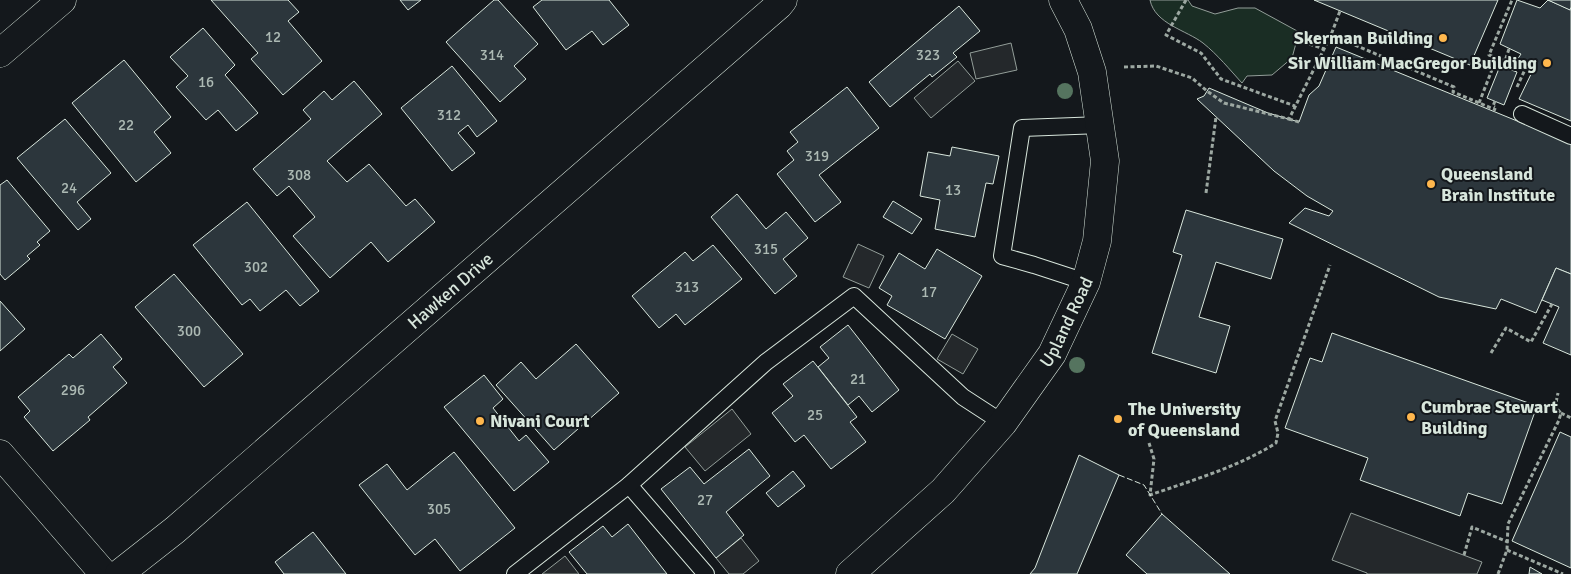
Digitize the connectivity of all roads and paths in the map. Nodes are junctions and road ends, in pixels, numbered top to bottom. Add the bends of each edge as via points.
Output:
1 (62, 0) edge
2 (1063, 0) edge
3 (1186, 0) edge
4 (1512, 0) edge
5 (785, 2) edge
6 (1340, 11) dead end
7 (1331, 35) junction
8 (1297, 40) dead end
9 (1324, 49) junction
10 (1509, 49) dead end
11 (0, 53) edge
12 (1497, 57) junction
13 (1527, 65) dead end
14 (1130, 66) dead end
15 (1432, 78) dead end
16 (1516, 91) dead end
17 (1479, 103) dead end
18 (1296, 106) junction
19 (1522, 114) dead end
20 (1216, 117) dead end
21 (1289, 118) junction
22 (1299, 122) dead end
23 (1101, 125) junction
24 (1571, 136) edge
25 (1206, 193) dead end
26 (1330, 266) dead end
27 (1086, 282) junction
28 (1552, 304) dead end
29 (1491, 353) dead end
30 (1558, 393) dead end
31 (1561, 413) junction
32 (1571, 418) edge
33 (1003, 423) junction
34 (1149, 443) dead end
35 (0, 454) edge
36 (629, 485) junction
37 (1508, 542) junction
38 (1507, 550) junction
39 (1464, 554) dead end
40 (104, 574) edge
41 (119, 574) edge
42 (515, 574) edge
43 (706, 574) edge
44 (850, 574) edge
45 (1498, 574) edge
46 (1563, 574) edge

1 - 11 street
2 - 23 street, Upland Road via 1078,29 1092,72
3 - 18 path via 1166,35 1202,54 1221,79
4 - 12 path via 1489,55
5 - 41 street, Hawken Drive via 175,530
6 - 7 path
7 - 9 path
7 - 15 path
8 - 9 path
9 - 18 path
10 - 12 path via 1505,61
12 - 17 path
13 - 16 path
14 - 21 path via 1156,66 1192,78 1224,103
18 - 21 path
19 - 24 lane
20 - 25 path
21 - 22 path
23 - 27 street, Upland Road via 1105,161 1097,241
23 - 27 lane via 1022,128 1002,256
26 - 34 path via 1275,421 1276,442 1263,451 1211,473 1150,495 1154,459
27 - 33 street, Upland Road via 1052,354
28 - 29 path via 1531,342 1506,328
30 - 31 path via 1555,407
31 - 32 path
31 - 37 path via 1508,524
33 - 36 lane via 962,397 854,296 766,362
33 - 44 street, Upland Road via 943,491
35 - 40 street
36 - 42 lane
36 - 43 lane
37 - 38 path
37 - 39 path via 1472,528
38 - 45 path
38 - 46 path

